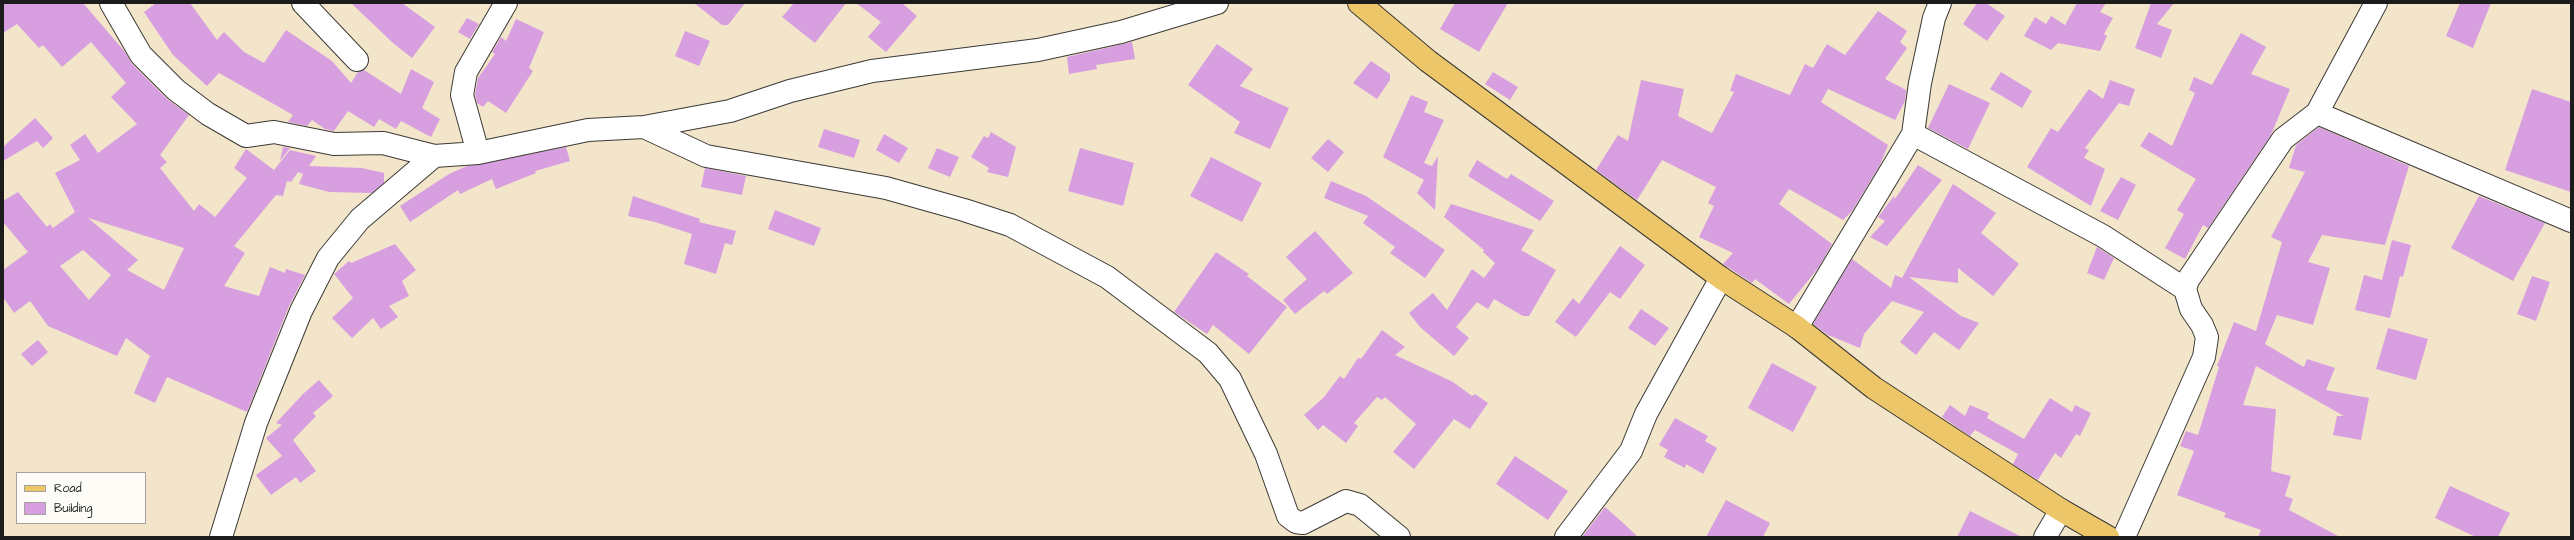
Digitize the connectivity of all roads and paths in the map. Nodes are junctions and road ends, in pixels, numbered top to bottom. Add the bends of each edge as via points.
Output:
1 (304, 3) edge
2 (506, 3) edge
3 (1217, 3) edge
4 (1359, 3) edge
5 (1940, 3) edge
6 (2376, 3) edge
7 (116, 5) edge
8 (357, 60) dead end
9 (2317, 113) junction
10 (644, 127) junction
11 (1913, 134) junction
12 (478, 153) junction
13 (434, 156) junction
14 (2571, 221) edge
15 (1721, 278) junction
16 (2184, 289) junction
17 (1796, 327) junction
18 (2061, 510) junction
19 (221, 537) edge
20 (1399, 537) edge
21 (1566, 537) edge
22 (2045, 537) edge
23 (2108, 537) edge
24 (2124, 537) edge

1 - 8 street
2 - 12 street via 466,72 462,95
3 - 10 street via 1121,32 1038,50 872,71 790,91 730,111
4 - 15 main road via 1428,61
5 - 11 street via 1934,18 1920,83
6 - 9 street
7 - 13 street via 141,55 176,90 208,114 246,136 274,132 334,144 383,143
9 - 14 street
9 - 16 street via 2283,139
10 - 12 street via 588,130
10 - 20 street via 706,156 886,188 964,210 1010,225 1107,277 1208,353 1230,379 1266,454 1288,516 1296,522 1303,523 1346,500 1360,504
11 - 16 street via 2103,236
11 - 17 street
12 - 13 street
13 - 19 street via 360,219 328,258 301,311 256,422
15 - 17 main road
15 - 21 street via 1646,414 1631,451
16 - 24 street via 2191,309 2207,337 2204,357
17 - 18 main road via 1874,388
18 - 22 street
18 - 23 main road

